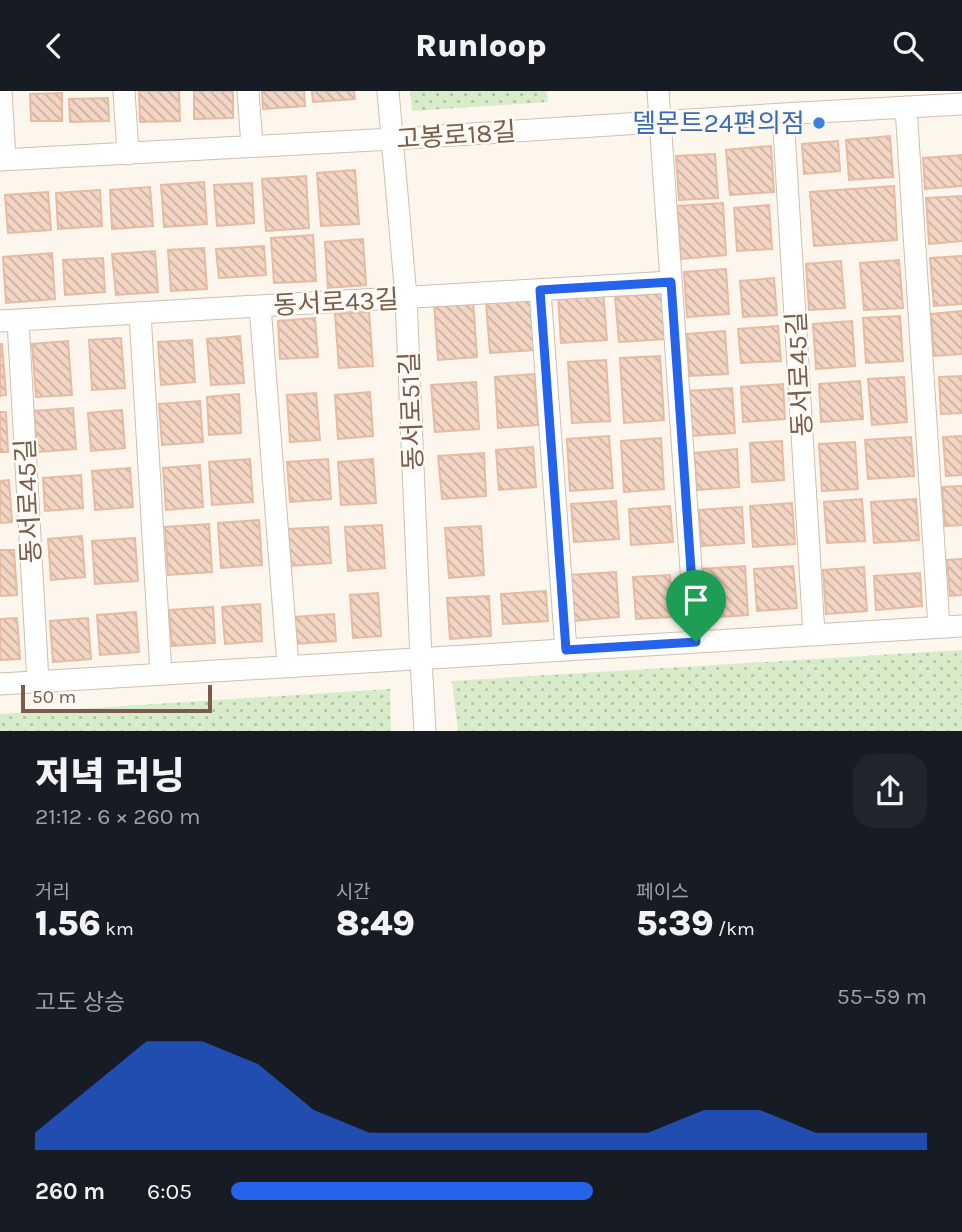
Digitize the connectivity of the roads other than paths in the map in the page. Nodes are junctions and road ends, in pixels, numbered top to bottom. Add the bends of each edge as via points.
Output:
1 (1, 91) edge
2 (124, 91) edge
3 (248, 91) edge
4 (388, 91) edge
5 (658, 91) edge
6 (962, 104) edge
7 (906, 107) junction
8 (783, 114) junction
9 (659, 122) junction
10 (392, 139) junction
11 (252, 146) junction
12 (128, 154) junction
13 (3, 159) edge
14 (671, 282) junction
15 (540, 290) junction
16 (406, 297) junction
17 (260, 306) junction
18 (140, 313) junction
19 (9, 320) edge
20 (962, 626) edge
21 (939, 627) junction
22 (814, 635) junction
23 (696, 642) junction
24 (566, 650) junction
25 (421, 659) junction
26 (288, 666) junction
27 (161, 674) junction
28 (38, 682) junction
29 (0, 684) edge
30 (425, 731) edge

1 - 13 street, 고봉로18길
2 - 12 street
3 - 11 street
4 - 10 street, 동서로51길
5 - 9 street
6 - 7 street, 고봉로18길
7 - 8 street, 고봉로18길
7 - 21 street
8 - 9 street, 고봉로18길
8 - 22 street, 동서로45길
9 - 10 street, 고봉로18길
9 - 14 street
10 - 11 street, 고봉로18길
10 - 16 street, 동서로51길
11 - 12 street, 고봉로18길
12 - 13 street, 고봉로18길
14 - 15 street, 동서로43길
14 - 23 street
15 - 16 street, 동서로43길
15 - 24 street
16 - 17 street, 동서로43길
16 - 25 street, 동서로51길
17 - 18 street, 동서로43길
17 - 26 street
18 - 19 street, 동서로43길
18 - 27 street
19 - 28 street, 동서로45길
20 - 21 street
21 - 22 street
22 - 23 street
23 - 24 street
24 - 25 street
25 - 26 street
25 - 30 street, 동서로51길
26 - 27 street
27 - 28 street
28 - 29 street

